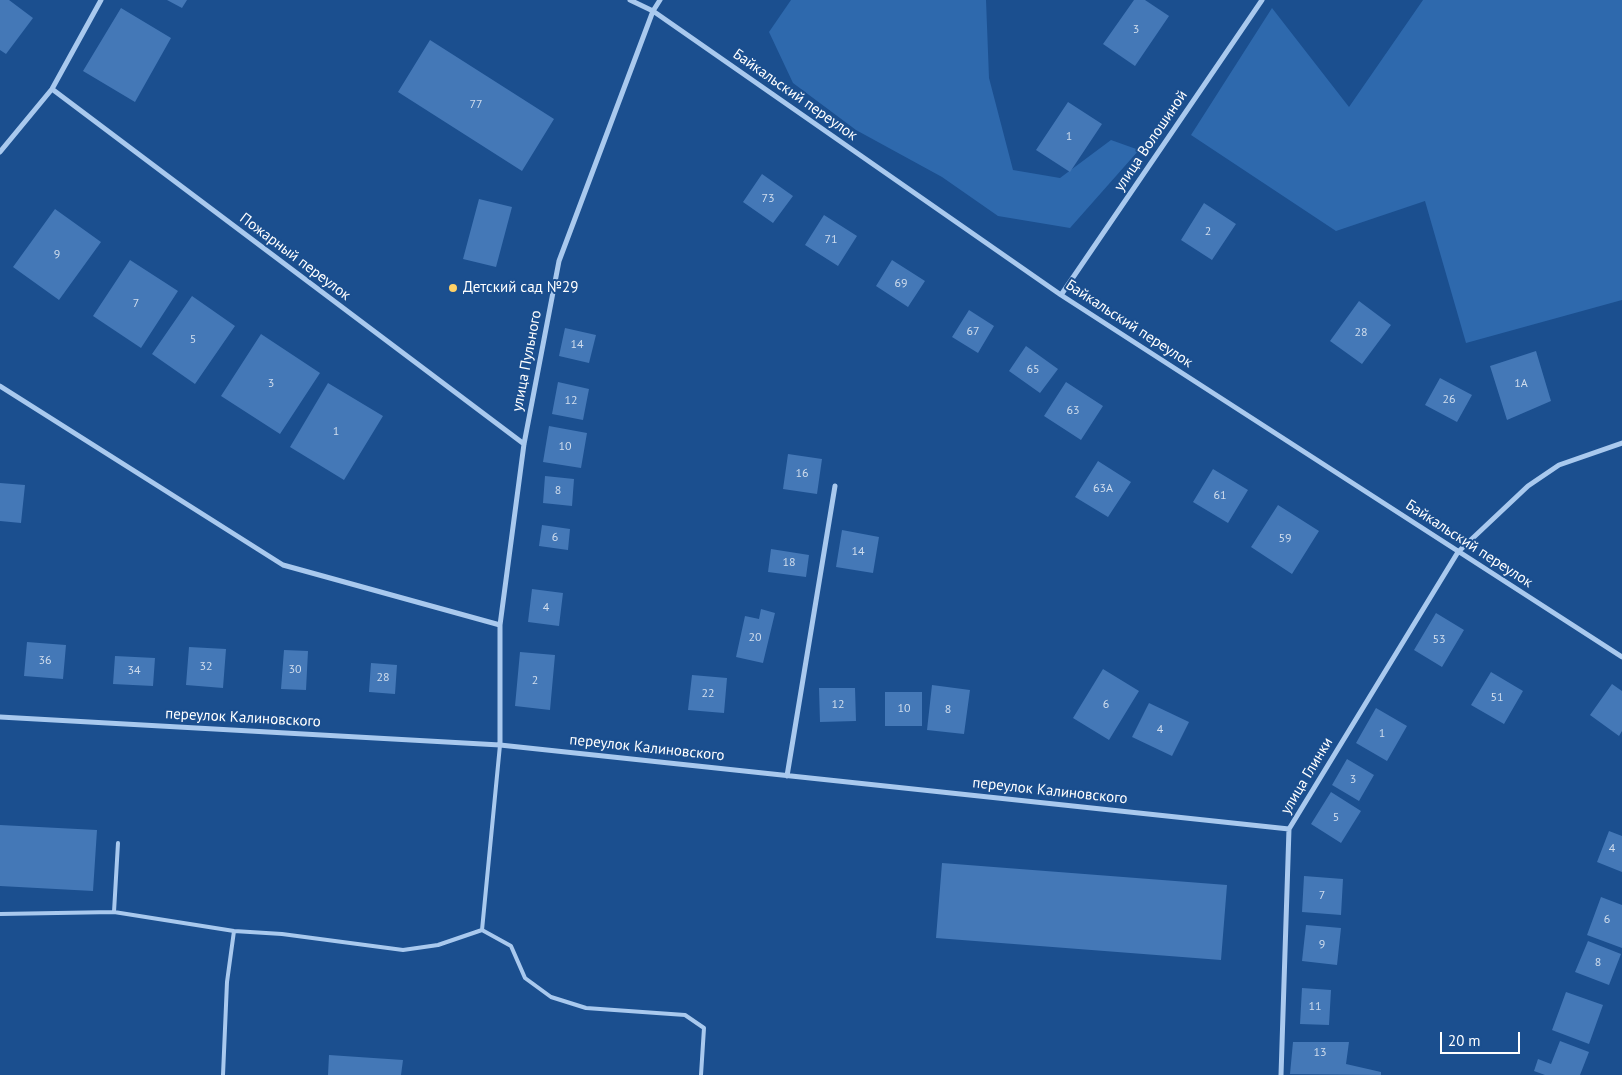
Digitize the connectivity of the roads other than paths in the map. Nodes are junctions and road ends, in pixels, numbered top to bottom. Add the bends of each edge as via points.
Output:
1 (101, 0) edge
2 (630, 0) edge
3 (660, 0) edge
4 (1262, 0) edge
5 (653, 11) junction
6 (52, 89) junction
7 (0, 152) edge
8 (1061, 295) junction
9 (0, 386) edge
10 (1622, 443) edge
11 (524, 444) junction
12 (835, 486) dead end
13 (1458, 552) junction
14 (500, 625) junction
15 (1622, 657) edge
16 (0, 717) edge
17 (500, 745) junction
18 (787, 776) junction
19 (1289, 830) junction
20 (118, 843) dead end
21 (114, 912) junction
22 (0, 914) edge
23 (482, 930) junction
24 (234, 931) junction
25 (223, 1075) edge
26 (701, 1075) edge
27 (1281, 1075) edge

1 - 6 street
2 - 5 street, Байкальский переулок
3 - 5 street, улица Пульного
4 - 8 street, улица Волошиной
5 - 8 street, Байкальский переулок
5 - 11 street, улица Пульного via 559,261
6 - 7 street
6 - 11 street, Пожарный переулок
8 - 13 street, Байкальский переулок
9 - 14 street via 283,565
10 - 13 street, улица Глинки via 1559,465 1528,486
11 - 14 street, улица Пульного
12 - 18 street
13 - 15 street, Байкальский переулок
13 - 19 street, улица Глинки
14 - 17 street, улица Пульного
16 - 17 street, переулок Калиновского
17 - 18 street, переулок Калиновского
17 - 23 lane
18 - 19 street, переулок Калиновского
19 - 27 street, улица Глинки
20 - 21 lane
21 - 22 lane
21 - 24 lane
23 - 24 lane via 438,945 403,950
23 - 26 lane via 512,946 525,978 551,997 586,1008 685,1015 704,1028
24 - 25 lane via 227,982

